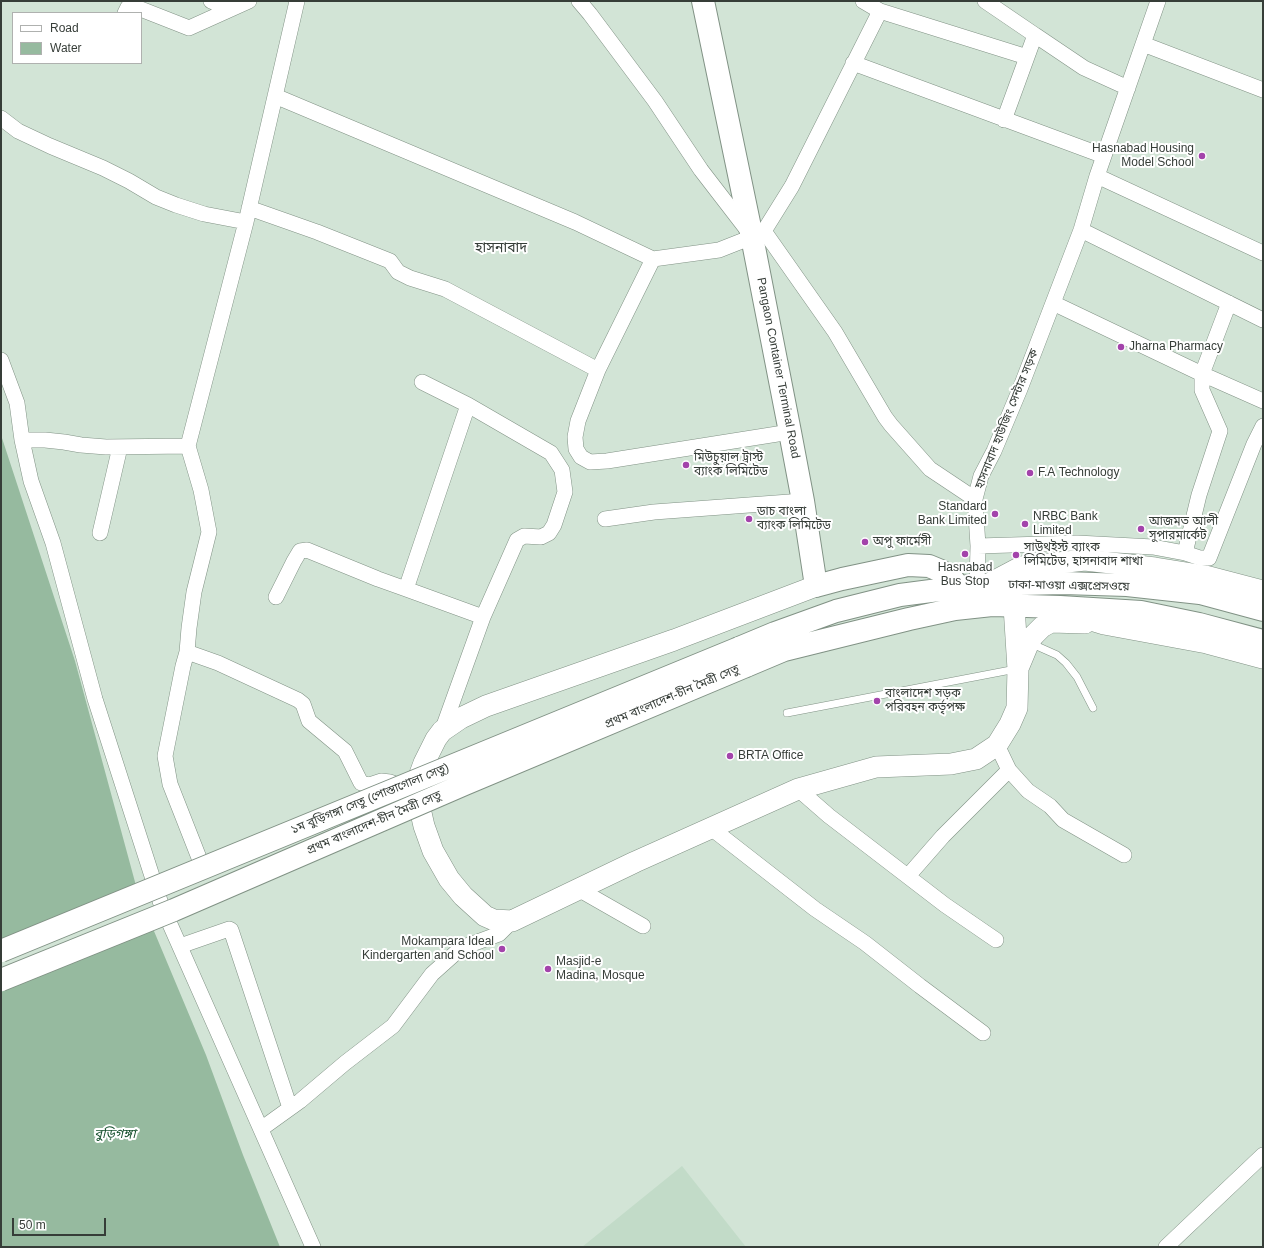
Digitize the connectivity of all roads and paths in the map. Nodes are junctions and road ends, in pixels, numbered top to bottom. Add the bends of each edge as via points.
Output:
1 (211, 1) edge
2 (249, 1) edge
3 (297, 1) edge
4 (579, 1) edge
5 (704, 1) edge
6 (863, 1) edge
7 (986, 1) edge
8 (1158, 1) edge
9 (231, 9) junction
10 (880, 11) junction
11 (126, 12) edge
12 (1035, 35) junction
13 (1143, 44) junction
14 (1027, 57) junction
15 (853, 63) junction
16 (1128, 88) junction
17 (1263, 90) edge
18 (275, 96) junction
19 (1, 118) edge
20 (1004, 120) junction
21 (1104, 156) junction
22 (1097, 176) junction
23 (248, 215) junction
24 (1081, 230) junction
25 (758, 234) junction
26 (1263, 253) edge
27 (652, 259) junction
28 (1053, 303) junction
29 (1229, 303) junction
30 (1263, 320) edge
31 (1, 360) edge
32 (598, 370) junction
33 (1202, 374) junction
34 (422, 382) dead end
35 (1263, 401) edge
36 (468, 405) junction
37 (1263, 426) edge
38 (790, 432) junction
39 (22, 440) junction
40 (188, 446) junction
41 (120, 447) junction
42 (975, 499) junction
43 (803, 501) junction
44 (605, 519) dead end
45 (100, 533) dead end
46 (978, 546) junction
47 (1185, 553) junction
48 (816, 586) junction
49 (975, 586) junction
50 (406, 589) junction
51 (1263, 591) edge
52 (276, 597) dead end
53 (1014, 606) junction
54 (1060, 607) junction
55 (1263, 610) edge
56 (482, 617) junction
57 (1104, 624) junction
58 (1023, 641) junction
59 (1263, 641) edge
60 (187, 652) junction
61 (742, 657) junction
62 (1263, 658) edge
63 (1018, 669) junction
64 (1093, 708) dead end
65 (787, 713) dead end
66 (442, 731) junction
67 (997, 745) junction
68 (1009, 770) junction
69 (798, 789) junction
70 (416, 795) junction
71 (711, 828) junction
72 (1124, 854) dead end
73 (203, 868) junction
74 (908, 876) junction
75 (580, 890) junction
76 (161, 904) junction
77 (512, 921) junction
78 (644, 926) dead end
79 (996, 940) dead end
80 (180, 946) junction
81 (1, 951) edge
82 (1, 980) edge
83 (983, 1033) dead end
84 (290, 1108) junction
85 (261, 1129) junction
86 (1263, 1155) edge
87 (313, 1247) edge
88 (1166, 1247) edge

1 - 9 street
2 - 9 street
3 - 18 street
4 - 25 street via 650,95 701,170
5 - 25 highway, Pangaon Container Terminal Road
6 - 10 street
7 - 12 street
8 - 13 street, হাসনাবাদ হাউজিং সেন্টার সড়ক
9 - 11 street via 189,28 133,6 128,7
10 - 14 street
10 - 15 street
12 - 14 street
12 - 16 street via 1084,68
13 - 16 street, হাসনাবাদ হাউজিং সেন্টার সড়ক
13 - 17 street
14 - 20 street
15 - 20 street
15 - 25 street via 792,186
16 - 21 street, হাসনাবাদ হাউজিং সেন্টার সড়ক
18 - 23 street
18 - 27 street via 575,222
19 - 23 street via 18,131 110,171 156,197 176,205 204,214
20 - 21 street
21 - 22 street, হাসনাবাদ হাউজিং সেন্টার সড়ক
22 - 24 street, হাসনাবাদ হাউজিং সেন্টার সড়ক
22 - 26 street
23 - 32 street via 317,232 390,261 398,272 445,289
23 - 40 street
24 - 28 street, হাসনাবাদ হাউজিং সেন্টার সড়ক
24 - 29 street
25 - 27 street via 719,250
25 - 38 highway, Pangaon Container Terminal Road
25 - 42 street via 835,332 891,425 930,469
27 - 32 street
28 - 33 street
28 - 42 street, হাসনাবাদ হাউজিং সেন্টার সড়ক via 994,452 981,476
29 - 30 street
29 - 33 street
31 - 39 street via 17,403
32 - 38 street via 578,421 575,437 576,449 581,457 590,462
33 - 35 street
33 - 47 street via 1202,390 1220,431 1199,495
34 - 36 street
36 - 50 street
36 - 56 street via 551,453 562,470 565,492 549,533 541,537 524,536 517,540
37 - 47 street via 1209,558
38 - 43 highway, Pangaon Container Terminal Road
39 - 41 street
39 - 76 street via 31,481 53,543 95,699
40 - 41 street
40 - 60 street via 201,490 209,532 194,592
41 - 45 street
42 - 46 street, হাসনাবাদ হাউজিং সেন্টার সড়ক
43 - 44 street via 654,512
43 - 48 highway, Pangaon Container Terminal Road
46 - 47 street via 1077,543 1153,547
46 - 49 street, হাসনাবাদ হাউজিং সেন্টার সড়ক
48 - 49 highway via 908,565 929,566
48 - 66 main road via 674,640 486,706
49 - 51 main road via 1021,567 1085,560 1205,576
49 - 55 highway, ঢাকা-মাওয়া এক্সপ্রেসওয়ে via 1063,583 1127,585 1200,593
49 - 61 highway, ঢাকা-মাওয়া এক্সপ্রেসওয়ে via 900,595 836,611 775,633
50 - 52 street via 307,550 300,551 294,560
50 - 56 street
53 - 54 highway, ঢাকা-মাওয়া এক্সপ্রেসওয়ে
53 - 58 main road
53 - 61 highway, ঢাকা-মাওয়া এক্সপ্রেসওয়ে via 992,605 955,609 784,650
54 - 57 main road via 1075,615
54 - 59 highway, ঢাকা-মাওয়া এক্সপ্রেসওয়ে via 1141,612
56 - 66 street
57 - 58 main road via 1051,622
57 - 62 main road via 1207,643
58 - 63 main road
58 - 64 lane via 1057,655 1066,663 1078,677
60 - 70 street via 218,663 298,700 303,704 309,721 345,751 361,783 365,785 381,781 390,782
60 - 73 street via 165,756 170,784
61 - 73 highway, ১ম বুড়িগঙ্গা সেতু (পোস্তাগোলা সেতু), bridge
61 - 82 highway, প্রথম বাংলাদেশ-চীন মৈত্রী সেতু, bridge via 465,784 174,910
63 - 65 lane
63 - 67 main road via 1017,708
66 - 70 main road via 424,763 417,782
67 - 68 street
67 - 69 main road via 976,759 951,764 876,767
68 - 72 street via 1028,791 1050,806 1063,820
68 - 74 street via 943,836
69 - 71 main road
69 - 74 street
70 - 76 street
70 - 77 main road via 433,851 449,878 463,896 485,916 494,920
71 - 75 main road
71 - 83 street via 815,909 866,943
73 - 81 highway, ১ম বুড়িগঙ্গা সেতু (পোস্তাগোলা সেতু), bridge
74 - 79 street
75 - 77 main road
75 - 78 street
76 - 80 street
77 - 84 street via 499,934 461,948 432,974 393,1026
80 - 84 street via 231,930
80 - 85 street
84 - 85 street
85 - 87 street
86 - 88 street

